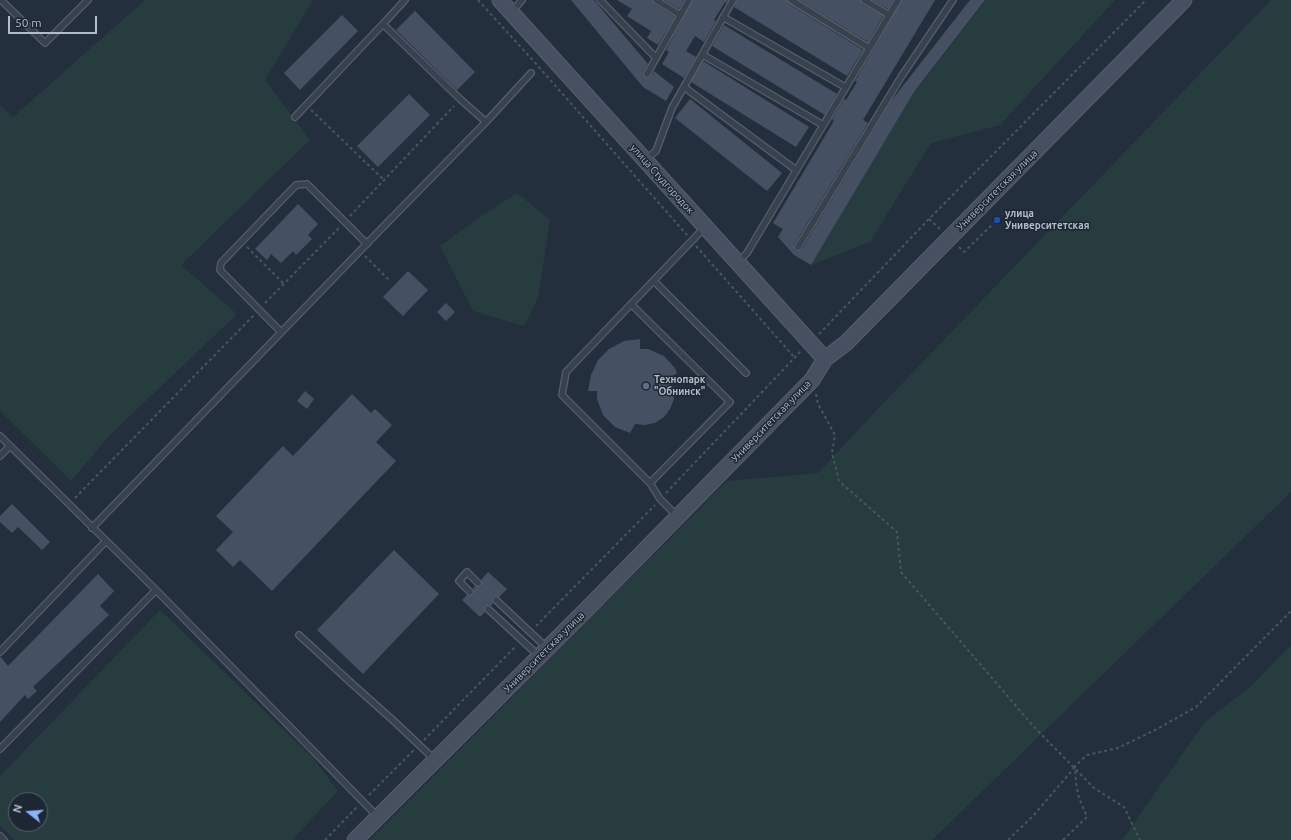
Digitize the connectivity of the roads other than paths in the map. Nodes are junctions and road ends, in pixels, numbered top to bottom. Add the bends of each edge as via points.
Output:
1 (1, 0) edge
2 (88, 0) edge
3 (405, 0) edge
4 (500, 0) edge
5 (522, 0) edge
6 (600, 0) edge
7 (656, 0) edge
8 (688, 0) edge
9 (733, 0) edge
10 (792, 0) edge
11 (864, 0) edge
12 (898, 0) edge
13 (953, 0) edge
14 (1184, 0) edge
15 (511, 13) junction
16 (680, 15) junction
17 (888, 16) junction
18 (723, 17) junction
19 (383, 24) junction
20 (869, 48) junction
21 (703, 54) junction
22 (656, 58) junction
23 (531, 73) dead end
24 (646, 74) dead end
25 (684, 87) junction
26 (846, 87) junction
27 (295, 117) dead end
28 (486, 122) junction
29 (823, 125) junction
30 (645, 160) junction
31 (796, 170) junction
32 (705, 227) junction
33 (367, 244) junction
34 (798, 247) dead end
35 (737, 262) junction
36 (654, 281) junction
37 (631, 304) junction
38 (281, 332) junction
39 (825, 359) junction
40 (746, 374) dead end
41 (0, 436) edge
42 (10, 446) junction
43 (0, 456) edge
44 (650, 483) junction
45 (677, 516) junction
46 (92, 528) junction
47 (105, 542) junction
48 (478, 583) dead end
49 (156, 590) junction
50 (470, 592) dead end
51 (496, 600) dead end
52 (488, 609) dead end
53 (299, 635) dead end
54 (0, 652) edge
55 (543, 652) junction
56 (0, 748) edge
57 (435, 760) junction
58 (378, 817) junction
59 (0, 836) edge
60 (4, 840) edge
61 (355, 840) edge

1 - 2 lane via 45,43
3 - 19 lane
4 - 15 street, улица Студгородок
5 - 15 lane
6 - 22 lane
7 - 16 lane
8 - 16 lane
9 - 18 lane
10 - 20 lane
11 - 17 lane
12 - 17 lane
13 - 34 lane via 901,77
14 - 39 street, Университетская улица via 846,343
15 - 30 street, улица Студгородок
16 - 22 lane
17 - 20 lane
18 - 21 lane
18 - 26 lane
19 - 27 lane
19 - 28 lane
20 - 26 lane
21 - 25 lane
21 - 29 lane
22 - 24 lane
23 - 28 lane
25 - 30 lane via 672,108 656,151
25 - 31 lane
26 - 29 lane
28 - 33 lane
29 - 31 lane
30 - 32 street, улица Студгородок
31 - 35 lane via 747,253
32 - 35 street, улица Студгородок
32 - 36 lane
33 - 38 lane
33 - 38 lane via 306,184 296,185 221,263 220,270
35 - 39 street, улица Студгородок
36 - 37 lane
36 - 40 lane
37 - 44 lane via 566,372 562,395
37 - 44 lane via 730,402
38 - 46 lane
39 - 45 street, Университетская улица via 812,380
41 - 42 lane
42 - 43 lane
42 - 46 lane
44 - 45 lane via 660,499
45 - 55 street, Университетская улица
46 - 47 lane
47 - 49 lane
47 - 54 lane
48 - 50 lane via 466,572 459,581
49 - 56 lane
49 - 58 lane
51 - 55 lane
52 - 55 lane
53 - 57 lane
55 - 57 street, Университетская улица
57 - 58 street, Университетская улица
58 - 61 street, Университетская улица
59 - 60 lane

